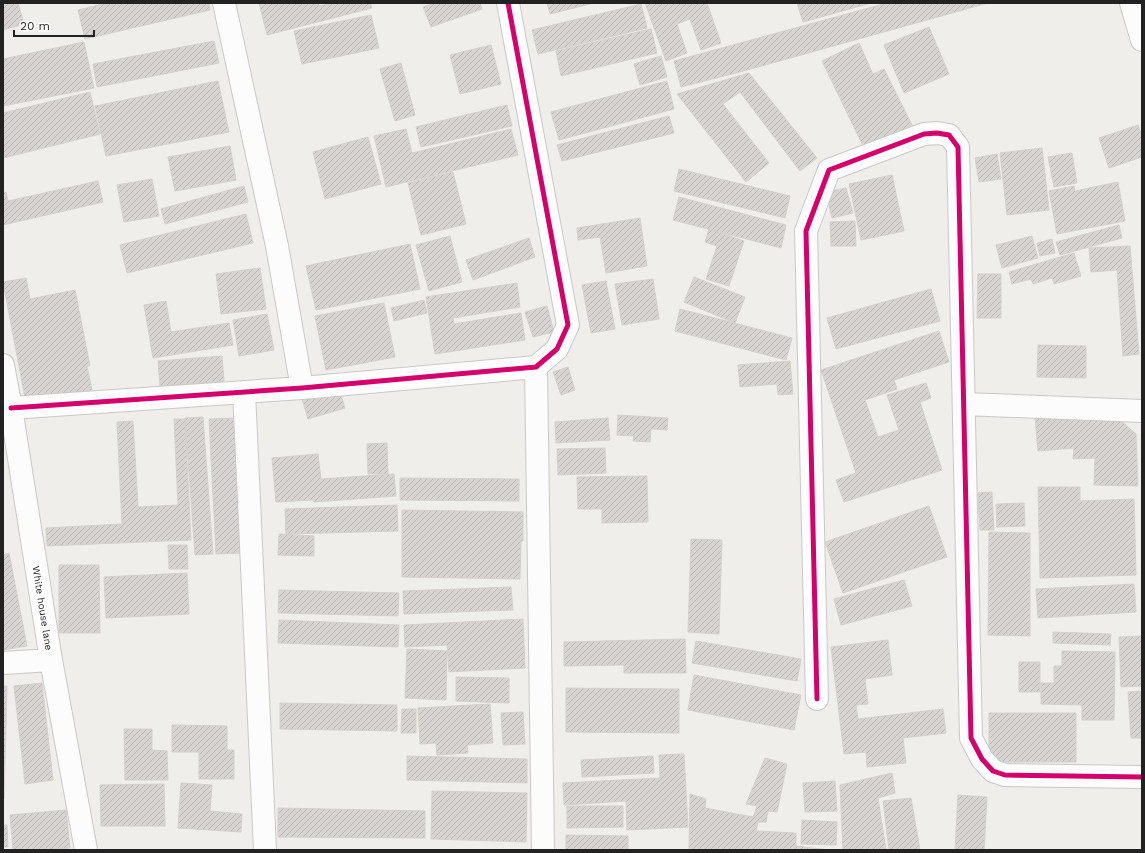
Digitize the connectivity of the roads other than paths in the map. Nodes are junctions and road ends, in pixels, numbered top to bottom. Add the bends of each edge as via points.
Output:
1 (224, 3) edge
2 (508, 3) edge
3 (1131, 3) edge
4 (1142, 40) edge
5 (3, 365) edge
6 (536, 367) junction
7 (302, 388) junction
8 (244, 392) junction
9 (964, 404) junction
10 (11, 408) junction
11 (1142, 411) edge
12 (51, 660) junction
13 (3, 663) edge
14 (817, 699) dead end
15 (1142, 777) edge
16 (86, 850) edge
17 (265, 850) edge
18 (544, 850) edge

1 - 7 street via 277,246
2 - 6 street via 568,325 557,349
3 - 4 street
5 - 10 street, White house lane
6 - 7 street
6 - 18 street
7 - 8 street
8 - 10 street
8 - 17 street
9 - 11 street
9 - 14 street via 958,147 949,135 924,134 830,170 806,231
9 - 15 street via 971,738 982,759 993,771 1005,775
10 - 12 street, White house lane
12 - 13 street
12 - 16 street, White house lane

